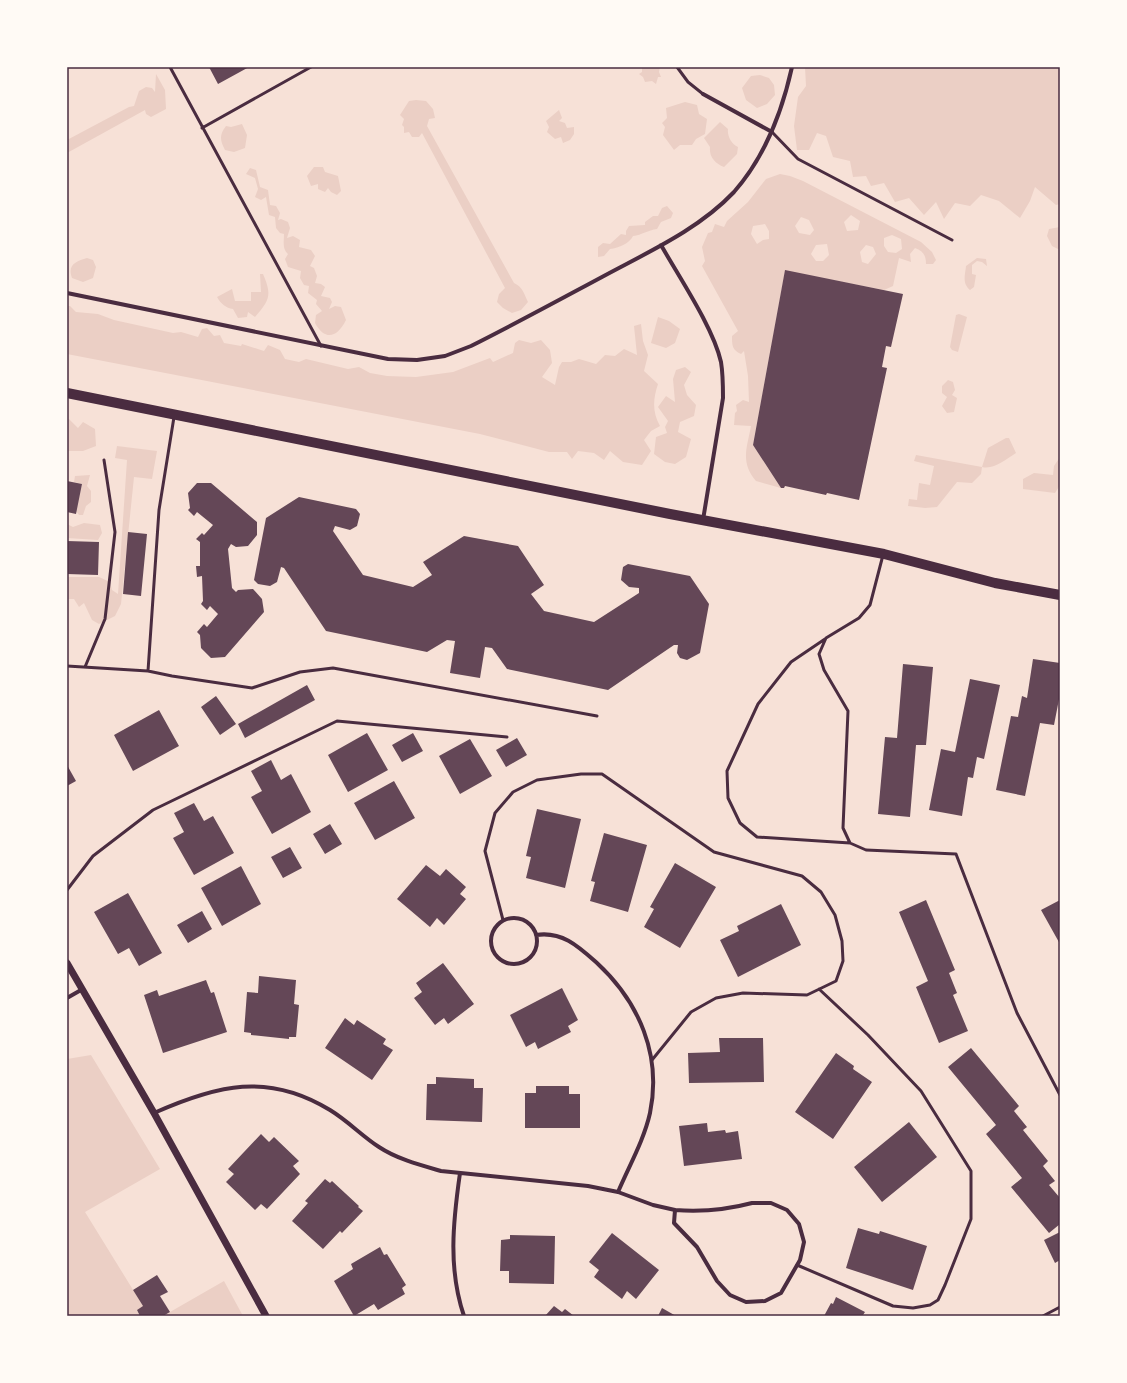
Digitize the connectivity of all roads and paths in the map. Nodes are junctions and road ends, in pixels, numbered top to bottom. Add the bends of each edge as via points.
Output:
1 (170, 67) edge
2 (311, 67) edge
3 (677, 67) edge
4 (792, 67) edge
5 (703, 94) joint
6 (202, 128) junction
7 (772, 132) junction
8 (952, 240) dead end
9 (661, 245) junction
10 (67, 294) edge
11 (321, 346) junction
12 (67, 393) edge
13 (175, 415) junction
14 (104, 460) dead end
15 (703, 520) junction
16 (884, 554) junction
17 (1060, 595) edge
18 (826, 638) junction
19 (67, 666) edge
20 (85, 667) junction
21 (148, 671) junction
22 (598, 716) dead end
23 (507, 737) dead end
24 (850, 844) junction
25 (67, 890) edge
26 (503, 920) junction
27 (536, 935) junction
28 (67, 963) edge
29 (819, 989) junction
30 (82, 990) junction
31 (67, 998) edge
32 (652, 1060) junction
33 (1060, 1095) edge
34 (154, 1113) junction
35 (460, 1173) junction
36 (618, 1192) junction
37 (675, 1210) junction
38 (797, 1265) junction
39 (1060, 1307) edge
40 (266, 1316) edge
41 (464, 1316) edge
42 (1043, 1316) edge

1 - 6 lane
2 - 6 lane
3 - 5 lane via 688,82
4 - 7 street via 782,107
5 - 7 street
6 - 11 lane
7 - 8 lane via 798,159
7 - 9 street via 756,162 734,191 703,219
9 - 11 street via 478,343 445,356 418,360 388,359
9 - 15 street via 710,336 720,361 723,379 723,398
10 - 11 street
12 - 13 main road
13 - 15 main road
13 - 21 lane via 159,510
14 - 20 lane via 115,532 105,619
15 - 16 main road
16 - 17 main road via 995,583
16 - 18 lane via 870,605 859,618
18 - 24 lane via 819,654 824,670 848,711 843,828
18 - 24 lane via 791,662 758,704 727,771 728,798 740,824 757,837
19 - 20 lane
20 - 21 lane
21 - 22 lane via 252,688 300,672 333,668
23 - 25 lane via 337,721 153,810 93,856
24 - 33 lane via 866,850 956,854 1016,1013
26 - 27 street via 511,918 526,921
26 - 27 street via 496,925 490,940 495,955 508,964 516,964 530,958 537,946
26 - 29 lane via 485,851 495,813 514,792 537,780 602,774 714,852 802,876 821,892 835,915 842,941 843,961 836,981
27 - 32 street via 549,933 559,936 582,949 613,980 635,1010 644,1029
28 - 30 street
29 - 32 lane via 807,995 743,993 716,998 691,1012
29 - 38 lane via 921,1090 971,1171 971,1218 946,1286 938,1300 930,1305 913,1308 894,1306
30 - 31 street
30 - 34 street
32 - 36 street via 650,1112 644,1133
34 - 35 street via 203,1093 237,1086 285,1091 330,1110 379,1147 396,1156 441,1171
34 - 40 street
35 - 36 street via 588,1186
35 - 41 street via 452,1249 457,1295
36 - 37 street
37 - 38 street via 697,1212 752,1203 776,1205 787,1210 799,1224 804,1242
37 - 38 street via 674,1223 697,1247 717,1281 730,1295 746,1302 765,1301 781,1293
39 - 42 lane

